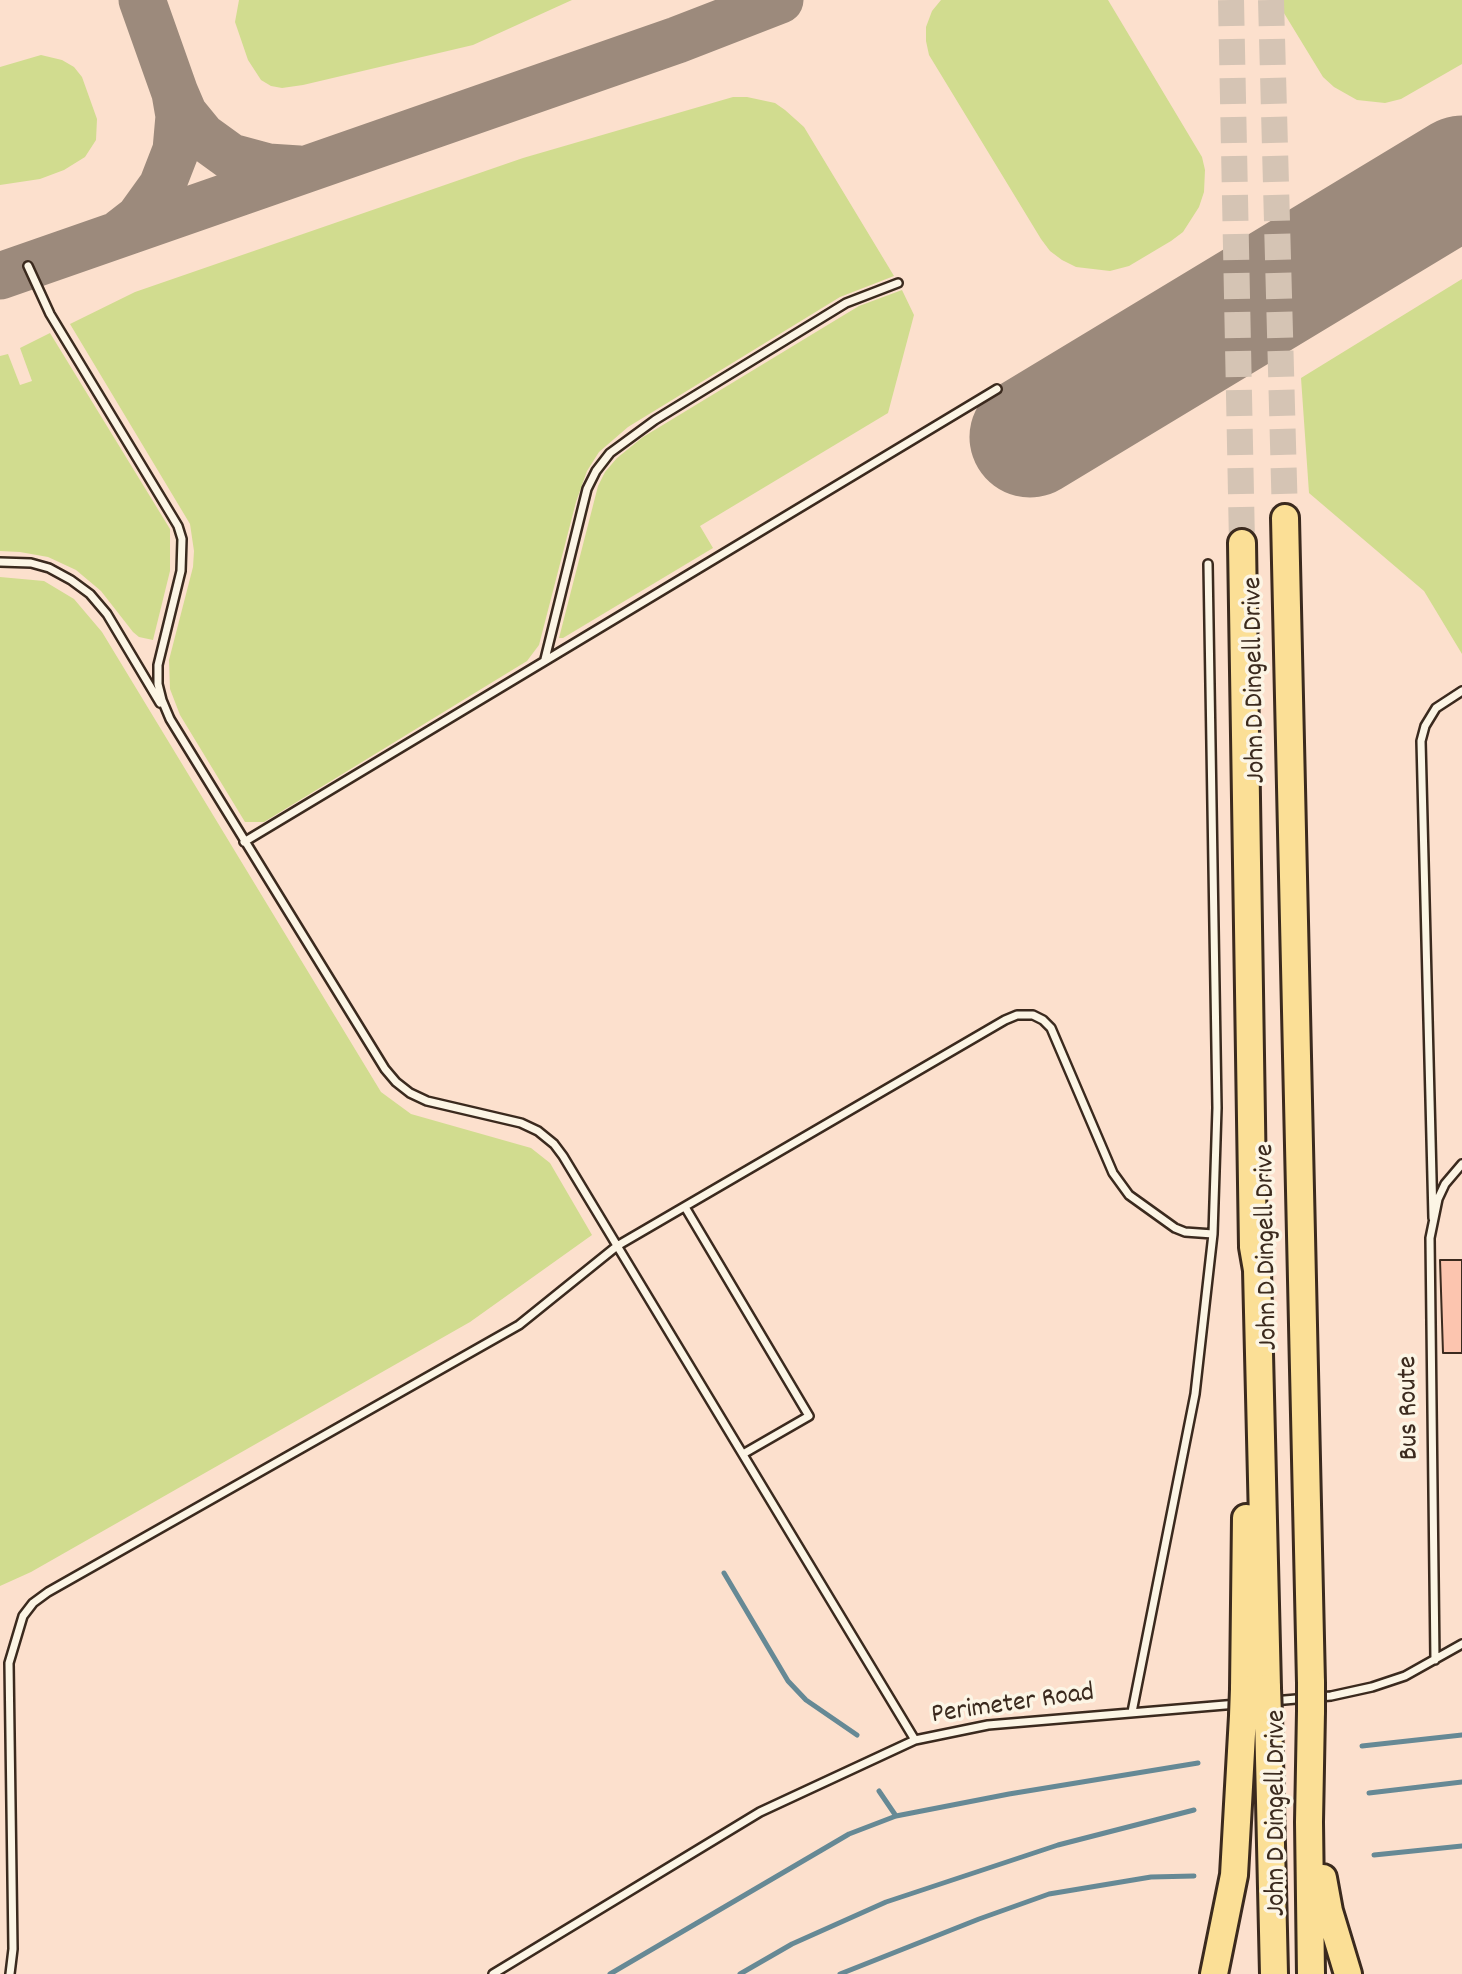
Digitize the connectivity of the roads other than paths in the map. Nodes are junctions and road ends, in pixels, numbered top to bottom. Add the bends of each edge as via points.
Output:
1 (29, 266) dead end
2 (898, 283) dead end
3 (997, 389) dead end
4 (1284, 518) tunnel mouth
5 (1242, 543) tunnel mouth
6 (0, 562) edge
7 (1208, 564) dead end
8 (545, 659) junction
9 (1462, 691) edge
10 (170, 719) junction
11 (244, 842) junction
12 (1462, 1164) edge
13 (685, 1207) junction
14 (1433, 1218) junction
15 (1213, 1234) junction
16 (617, 1246) junction
17 (743, 1454) junction
18 (1462, 1644) edge
19 (1435, 1660) junction
20 (1256, 1702) junction
21 (1132, 1712) junction
22 (1311, 1739) junction
23 (915, 1740) junction
24 (1214, 1965) edge
25 (10, 1974) edge
26 (493, 1974) edge
27 (1274, 1974) edge
28 (1311, 1974) edge
29 (1348, 1974) edge

1 - 10 lane via 51,314 178,526 181,571 158,665 158,684
2 - 8 lane via 846,303 655,420 610,453 587,489
3 - 8 lane
4 - 22 highway, John D Dingell Drive, bridge
5 - 20 highway, John D Dingell Drive via 1253,1247 1257,1270
6 - 10 lane via 49,568 90,594 107,614
7 - 15 lane via 1217,1108
8 - 11 lane
9 - 14 lane via 1436,708 1421,741
10 - 11 lane
11 - 16 lane via 396,1082 427,1101 538,1131 563,1156
12 - 14 lane, Bus Route via 1445,1184
13 - 15 lane via 1005,1020 1033,1015 1043,1020 1057,1039 1120,1185 1175,1228
13 - 16 lane
13 - 17 lane via 809,1416
14 - 19 lane, Bus Route
15 - 21 lane via 1195,1394
16 - 17 lane
16 - 25 lane via 519,1325 33,1602 23,1616 9,1663
17 - 23 lane
18 - 19 lane, Perimeter Road
19 - 20 lane, Perimeter Road via 1372,1688
20 - 21 lane, Perimeter Road
20 - 24 highway via 1234,1875
20 - 27 highway, John D Dingell Drive
21 - 23 lane, Perimeter Road via 988,1725
22 - 28 highway, John D Dingell Drive
22 - 29 highway via 1324,1883
23 - 26 lane, Perimeter Road via 760,1812

